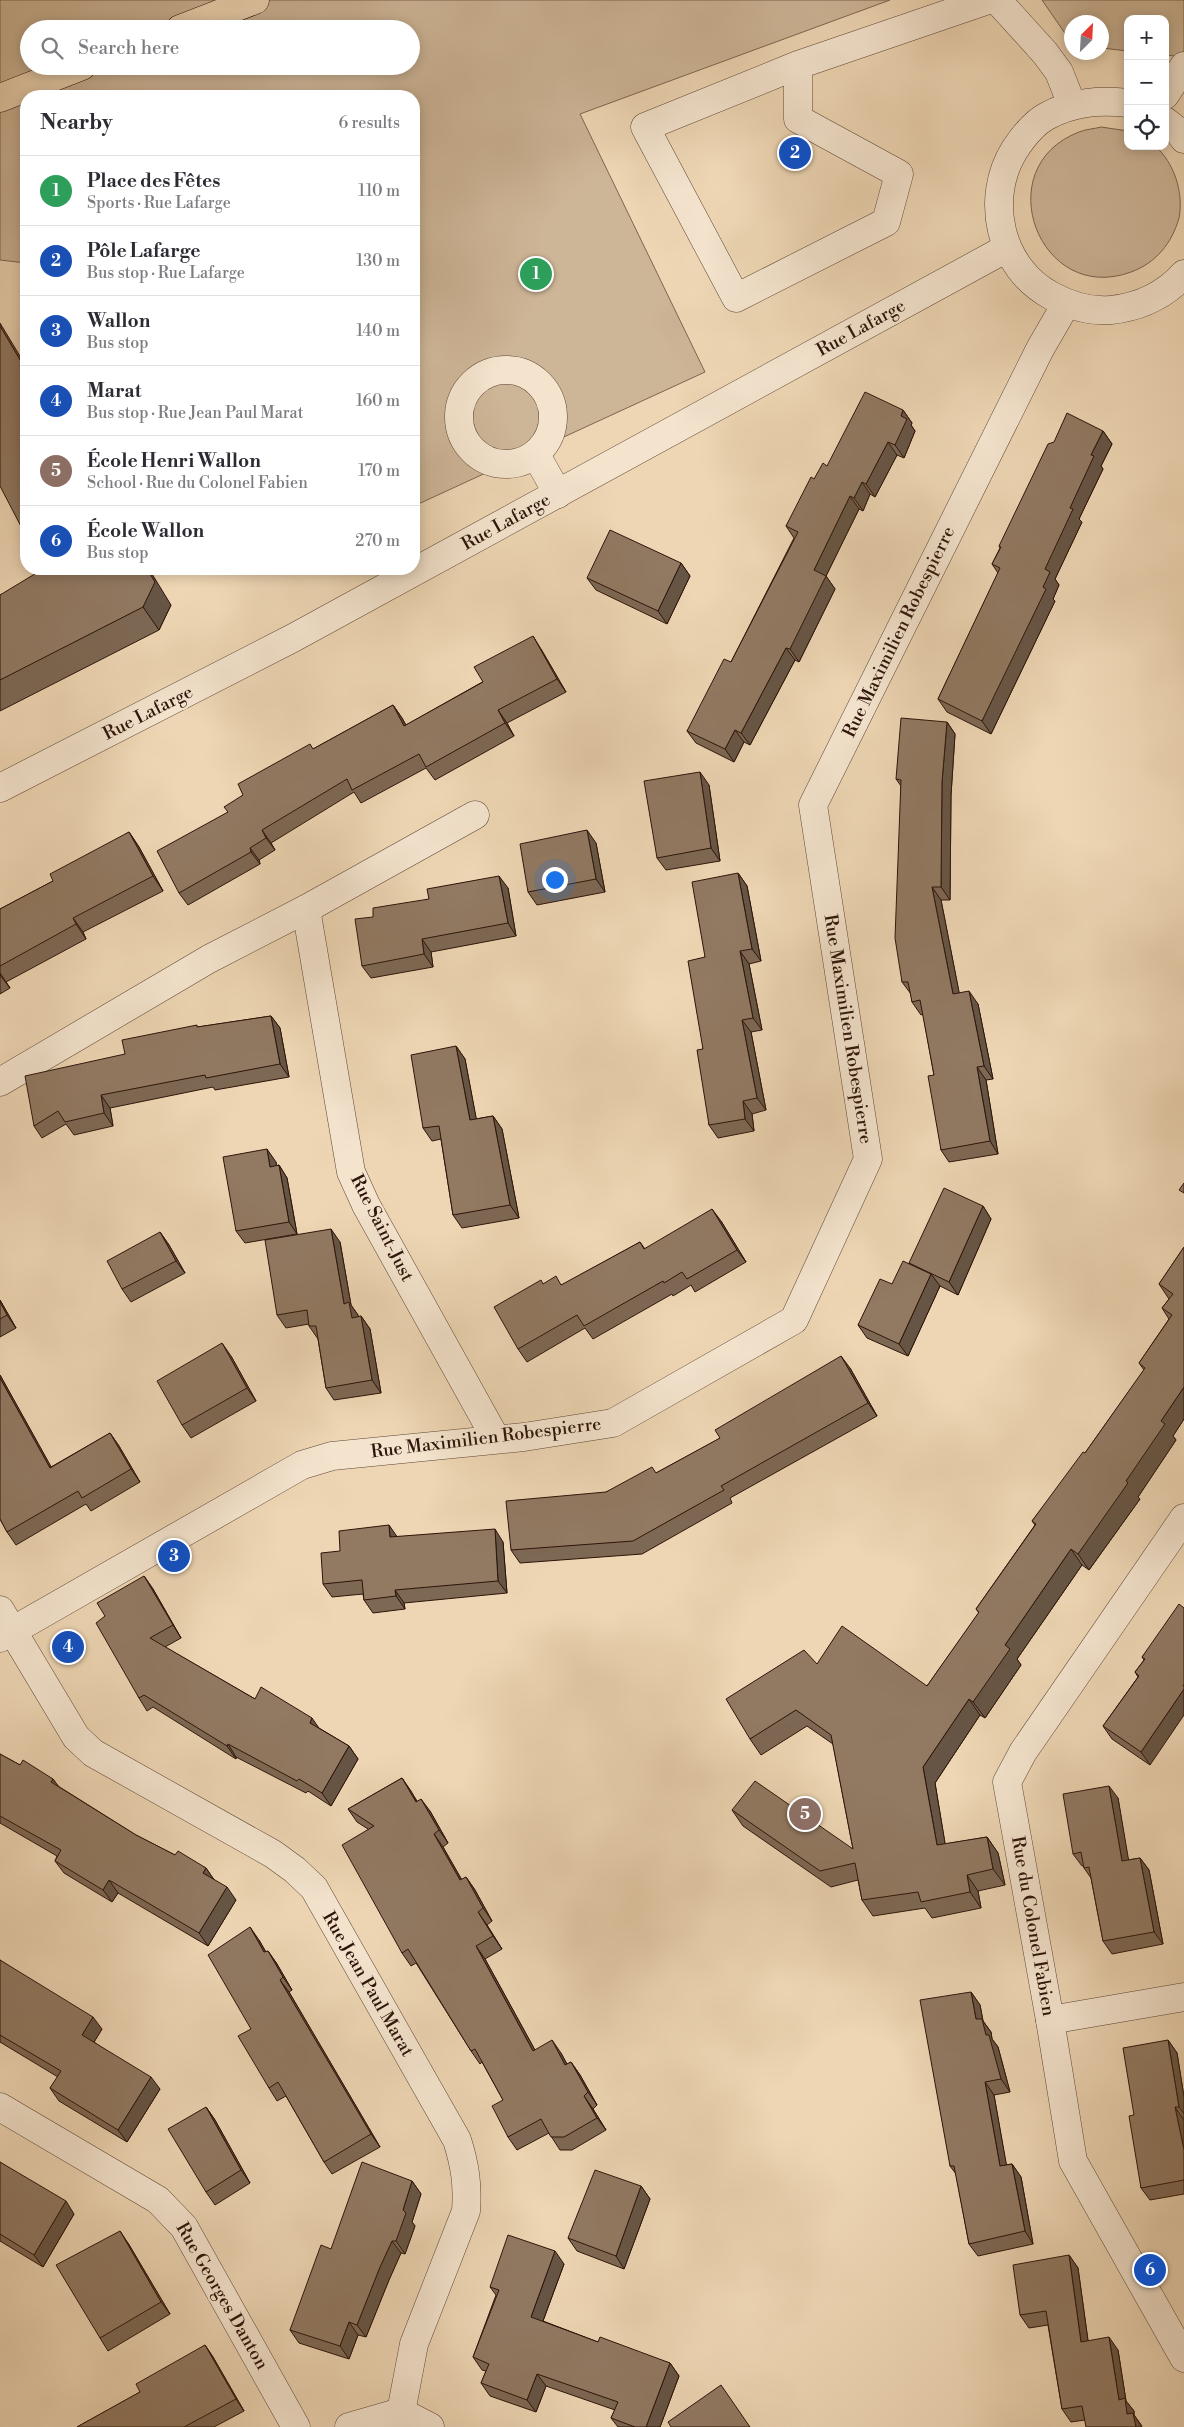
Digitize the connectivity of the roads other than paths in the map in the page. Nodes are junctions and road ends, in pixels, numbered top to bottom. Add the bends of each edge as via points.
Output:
1 (255, 0) edge
2 (988, 0) edge
3 (997, 0) edge
4 (203, 20) edge
5 (798, 65) junction
6 (1184, 66) edge
7 (59, 75) edge
8 (1169, 89) edge
9 (20, 90) edge
10 (20, 90) edge
11 (0, 98) edge
12 (1124, 103) edge
13 (1072, 105) junction
14 (1169, 125) edge
15 (1184, 139) edge
16 (1007, 248) junction
17 (1184, 274) edge
18 (1066, 304) junction
19 (536, 455) dead end
20 (558, 494) junction
21 (420, 569) edge
22 (410, 575) edge
23 (0, 788) edge
24 (475, 815) dead end
25 (306, 909) junction
26 (0, 1082) edge
27 (496, 1439) junction
28 (1184, 1518) edge
29 (4, 1626) edge
30 (1184, 1997) edge
31 (1050, 2020) junction
32 (0, 2107) edge
33 (1184, 2358) edge
34 (401, 2412) junction
35 (296, 2427) edge
36 (349, 2427) edge
37 (430, 2427) edge

1 - 4 main road
2 - 5 street
3 - 13 street via 1054,66
5 - 5 street via 645,127 736,298 886,222 899,174 798,119
6 - 8 street
7 - 9 main road
10 - 11 main road
12 - 13 street via 1100,100
13 - 16 street via 1045,117 1023,136 1007,162 999,190 999,220
14 - 15 street
16 - 18 street via 1021,272 1042,291
16 - 20 street, Rue Lafarge
17 - 18 street via 1158,296 1130,308 1098,311
18 - 27 street, Rue Maximilien Robespierre via 1040,349 813,805 868,1159 794,1320 613,1423
19 - 20 street
20 - 21 street, Rue Lafarge
22 - 23 street, Rue Lafarge via 294,638
24 - 25 street
25 - 26 street via 209,959
25 - 27 street, Rue Saint-Just via 352,1172 366,1205
27 - 29 street, Rue Maximilien Robespierre via 332,1456 310,1462
28 - 31 street, Rue du Colonel Fabien via 1023,1752 1007,1782
29 - 34 street, Rue Jean Paul Marat via 76,1737 93,1753 273,1854 314,1888 456,2140 468,2188 466,2211 414,2344
30 - 31 street
31 - 33 street, Rue du Colonel Fabien via 1073,2160
32 - 35 street, Rue Georges Danton via 158,2200 173,2214 184,2227
34 - 36 street
34 - 37 street

